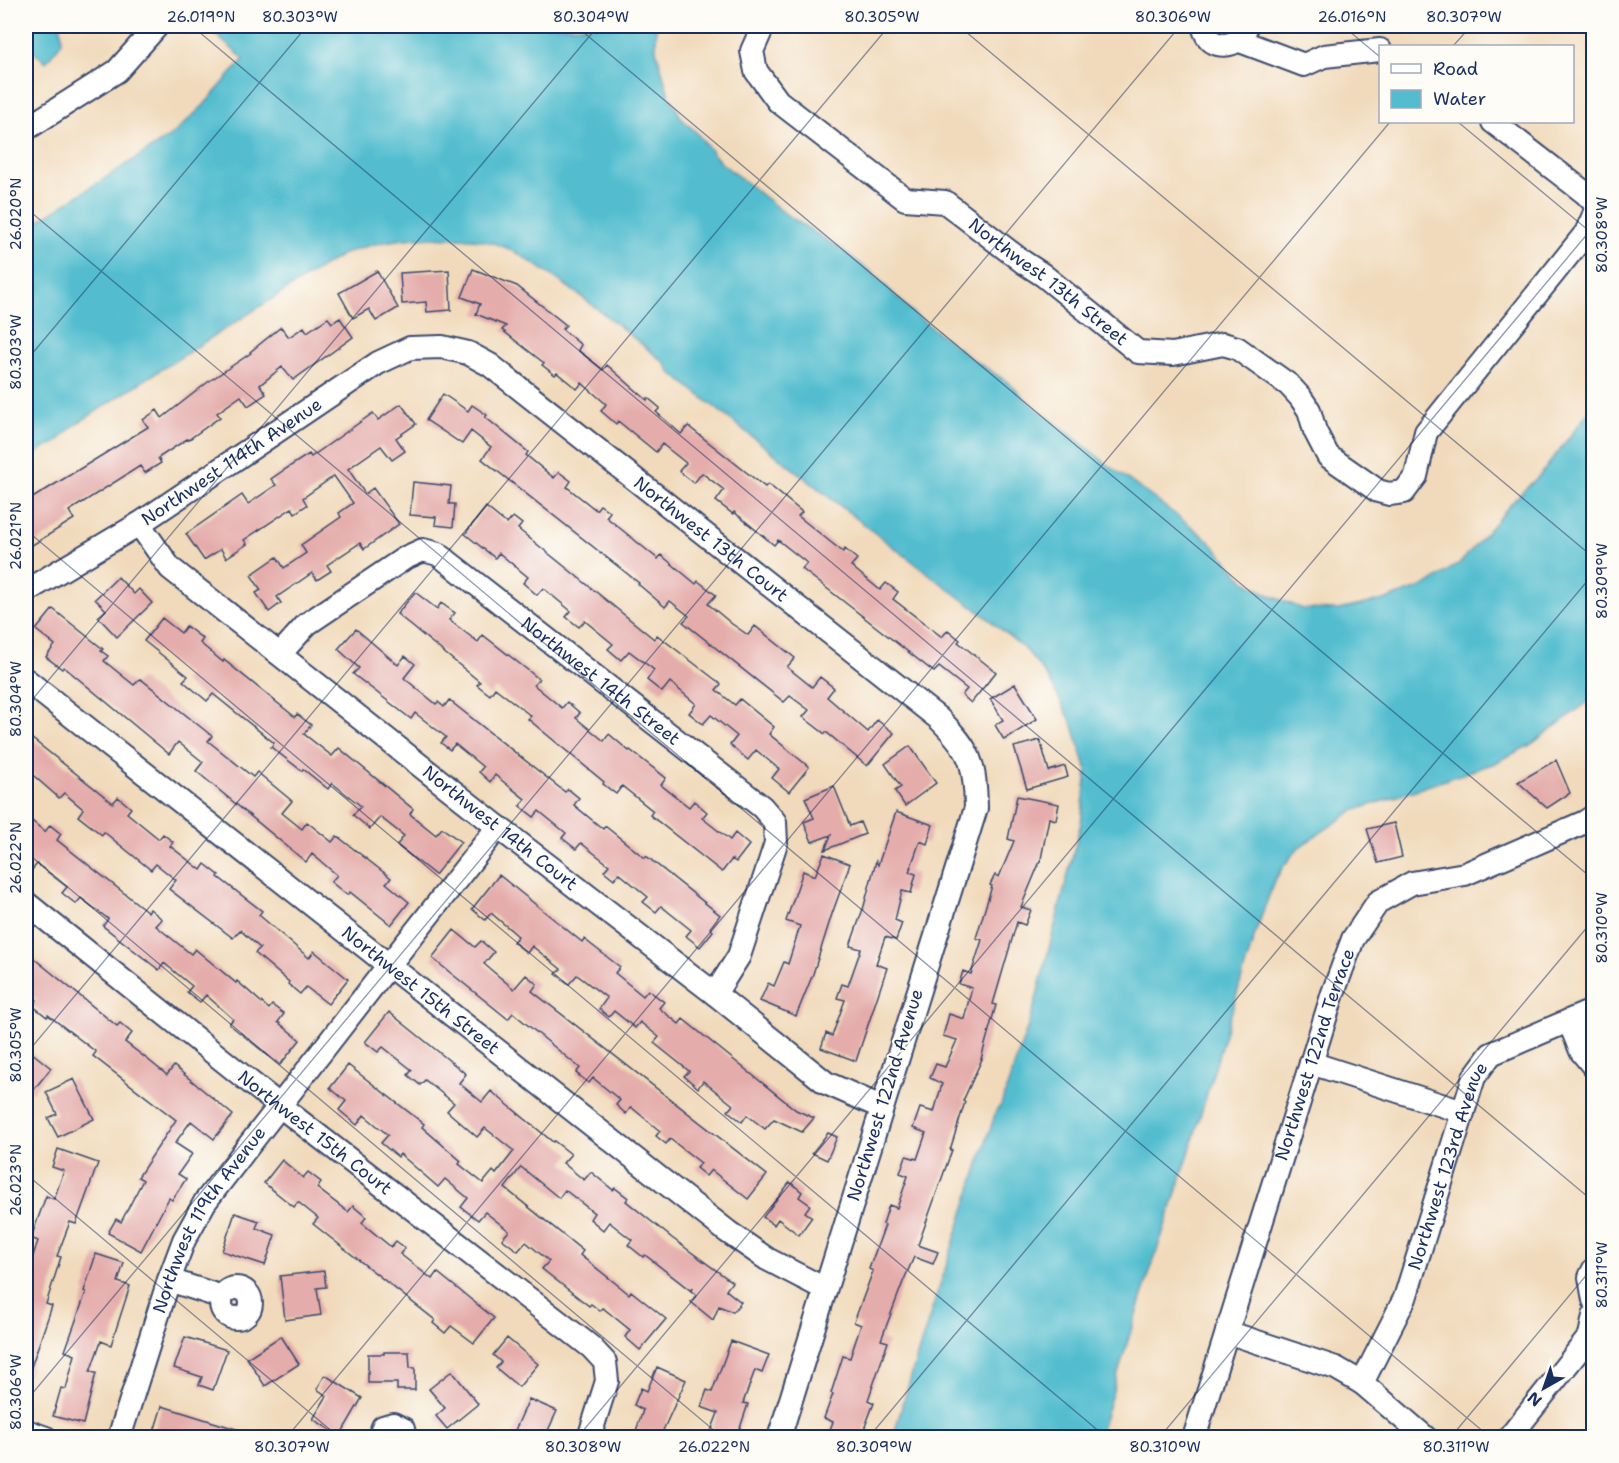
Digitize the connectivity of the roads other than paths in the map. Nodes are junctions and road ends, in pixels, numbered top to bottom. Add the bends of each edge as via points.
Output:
1 (157, 26) edge
2 (764, 26) edge
3 (1203, 26) edge
4 (1243, 33) edge
5 (1379, 50) edge
6 (1494, 123) edge
7 (26, 129) edge
8 (1593, 202) edge
9 (1593, 215) edge
10 (442, 347) joint
11 (139, 524) junction
12 (26, 591) edge
13 (280, 654) junction
14 (26, 680) edge
15 (968, 752) joint
16 (1593, 816) edge
17 (498, 827) junction
18 (26, 903) edge
19 (389, 965) junction
20 (715, 994) junction
21 (1593, 1010) edge
22 (1569, 1021) junction
23 (1311, 1064) junction
24 (1593, 1066) edge
25 (280, 1106) junction
26 (881, 1107) junction
27 (1463, 1112) junction
28 (1593, 1269) edge
29 (169, 1280) junction
30 (825, 1289) junction
31 (222, 1297) dead end
32 (1593, 1300) edge
33 (1593, 1316) edge
34 (1227, 1332) junction
35 (1362, 1383) junction
36 (26, 1431) edge
37 (46, 1437) edge
38 (118, 1437) edge
39 (379, 1437) edge
40 (405, 1437) edge
41 (589, 1437) edge
42 (779, 1437) edge
43 (1194, 1437) edge
44 (1426, 1437) edge
45 (1509, 1437) edge

1 - 7 street via 117,71
2 - 9 street, Northwest 13th Street via 752,51 756,71 778,101 905,199 945,202 1138,351 1173,354 1224,344 1237,348 1300,397 1328,456 1378,491 1389,494 1404,492 1416,476 1426,432 1586,233
3 - 4 street via 1215,44
4 - 5 street via 1304,65 1324,57
6 - 8 street
10 - 11 street, Northwest 114th Avenue via 410,348 378,363
10 - 15 street, Northwest 13th Court via 468,353 490,365 938,718
11 - 12 street, Northwest 114th Avenue
11 - 13 street, Northwest 14th Court via 170,568
13 - 17 street, Northwest 14th Court
13 - 20 street, Northwest 14th Street via 308,624 405,558 423,550 438,554 762,807 775,822 776,843 740,956
14 - 19 street, Northwest 15th Street
15 - 26 street, Northwest 122nd Avenue via 975,775 976,808
16 - 23 street, Northwest 122nd Terrace via 1465,874 1412,883 1378,903 1353,939
17 - 19 street, Northwest 119th Avenue
17 - 20 street, Northwest 14th Court
18 - 25 street, Northwest 15th Court
19 - 25 street, Northwest 119th Avenue
19 - 30 street, Northwest 15th Street via 728,1232 767,1259
20 - 26 street, Northwest 14th Court via 826,1083
21 - 22 street, Northwest 123rd Avenue
22 - 24 street via 1581,1051
22 - 27 street, Northwest 123rd Avenue via 1491,1054 1474,1077
23 - 27 street
23 - 34 street, Northwest 122nd Terrace
25 - 29 street, Northwest 119th Avenue via 205,1202 184,1240
25 - 41 street, Northwest 15th Court via 591,1347 605,1362 607,1381
26 - 30 street, Northwest 122nd Avenue
27 - 35 street, Northwest 123rd Avenue via 1405,1298
28 - 32 street
29 - 31 street
29 - 38 street, Northwest 119th Avenue
30 - 42 street, Northwest 122nd Avenue
33 - 45 street via 1590,1336
34 - 35 street via 1336,1368
34 - 43 street, Northwest 122nd Terrace
35 - 44 street
36 - 37 street
39 - 40 street via 383,1427 393,1424 403,1429

